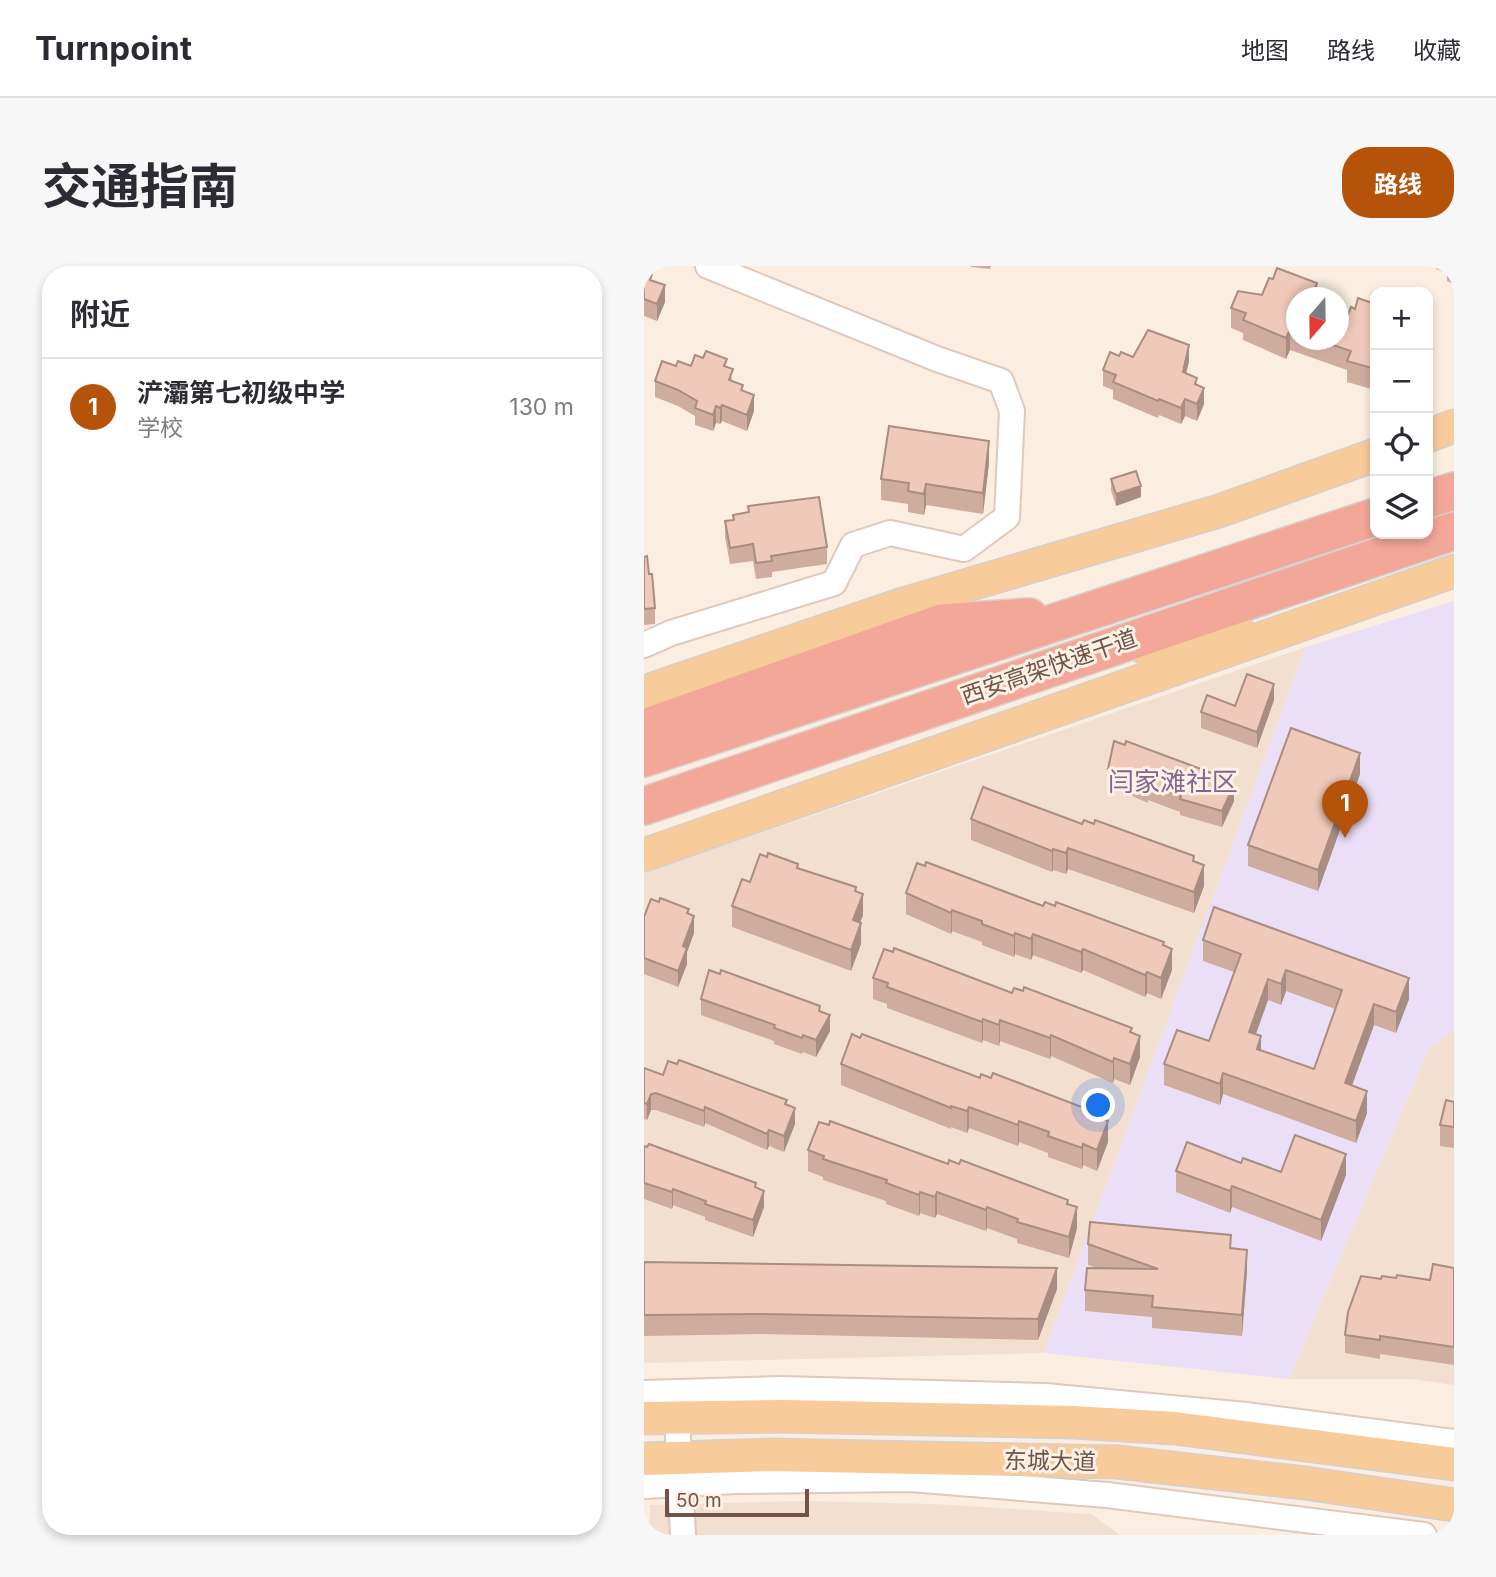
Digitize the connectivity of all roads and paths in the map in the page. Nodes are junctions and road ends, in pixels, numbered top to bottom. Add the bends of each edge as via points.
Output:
1 (708, 266) edge
2 (1454, 426) edge
3 (1433, 434) edge
4 (1370, 457) edge
5 (1454, 491) edge
6 (1433, 497) edge
7 (1370, 519) edge
8 (1454, 531) edge
9 (1454, 570) edge
10 (1086, 612) junction
11 (1320, 618) junction
12 (644, 645) edge
13 (1061, 663) junction
14 (644, 692) edge
15 (902, 716) junction
16 (644, 728) edge
17 (644, 758) edge
18 (644, 806) edge
19 (644, 827) edge
20 (644, 855) edge
21 (644, 1393) edge
22 (677, 1417) junction
23 (644, 1418) edge
24 (1454, 1442) edge
25 (644, 1459) edge
26 (1454, 1464) edge
27 (680, 1471) junction
28 (644, 1486) edge
29 (1454, 1505) edge
30 (684, 1535) edge
31 (1424, 1535) edge

1 - 12 street via 1001,381 1012,411 1007,517 964,549 890,533 853,545 834,583
2 - 3 main road
4 - 14 main road via 1219,511 900,605
5 - 6 highway
7 - 10 highway, 西安高架快速干道
8 - 13 highway, 西安高架快速干道
9 - 11 main road
10 - 16 highway via 942,623
10 - 17 highway, 西安高架快速干道
11 - 13 main road
11 - 20 main road
13 - 15 highway, 西安高架快速干道
15 - 18 highway, 西安高架快速干道
15 - 19 highway via 849,755
21 - 24 street via 781,1389 1045,1396 1246,1415
22 - 23 main road, 东城大道
22 - 26 main road, 东城大道 via 1086,1422 1175,1428
22 - 27 street
25 - 27 main road, 东城大道
27 - 28 street
27 - 29 main road, 东城大道 via 770,1455 1117,1462
27 - 30 street
27 - 31 street via 910,1479 1107,1495

